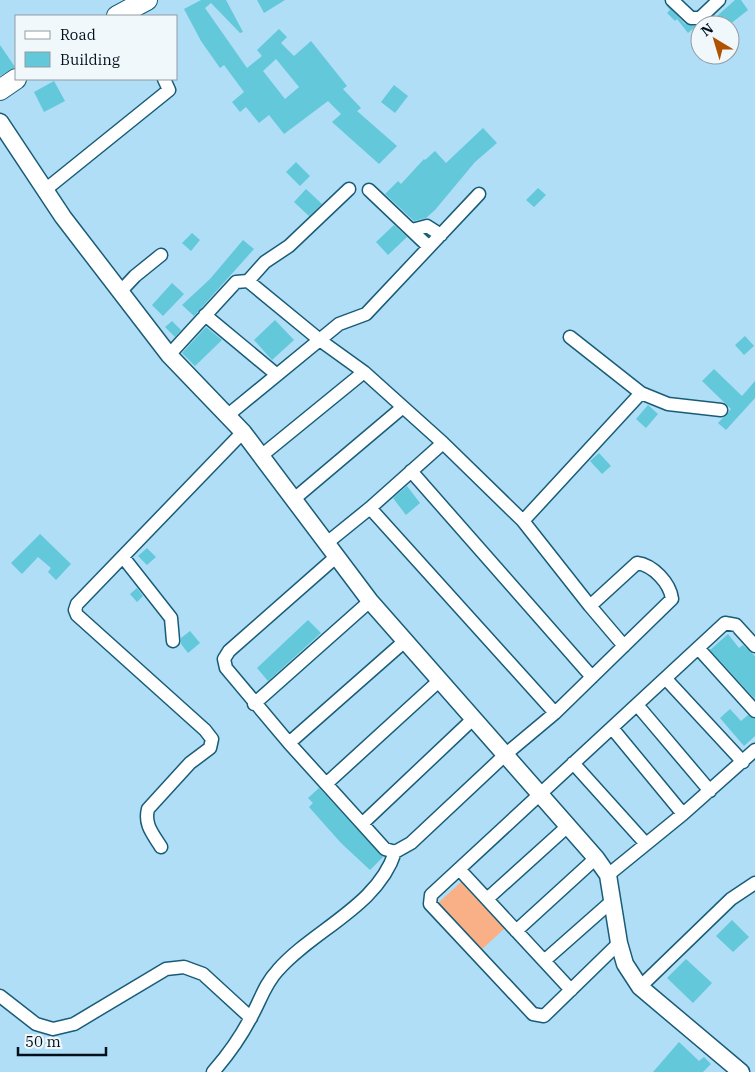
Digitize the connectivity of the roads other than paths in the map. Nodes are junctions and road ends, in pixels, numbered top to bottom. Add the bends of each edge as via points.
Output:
1 (147, 0) edge
2 (672, 0) edge
3 (719, 0) edge
4 (120, 15) edge
5 (15, 80) edge
6 (164, 80) edge
7 (0, 90) edge
8 (0, 122) edge
9 (349, 189) dead end
10 (45, 190) junction
11 (368, 190) dead end
12 (479, 194) dead end
13 (412, 230) junction
14 (440, 235) junction
15 (429, 247) junction
16 (161, 255) dead end
17 (248, 281) junction
18 (120, 292) junction
19 (205, 315) junction
20 (570, 337) dead end
21 (321, 341) junction
22 (169, 355) junction
23 (364, 372) junction
24 (276, 374) junction
25 (642, 394) junction
26 (403, 407) junction
27 (721, 410) dead end
28 (228, 415) junction
29 (243, 432) junction
30 (443, 443) junction
31 (261, 456) junction
32 (410, 471) junction
33 (294, 499) junction
34 (370, 508) junction
35 (523, 521) junction
36 (328, 542) junction
37 (337, 556) junction
38 (123, 557) junction
39 (370, 601) junction
40 (590, 606) junction
41 (406, 640) junction
42 (173, 641) dead end
43 (624, 646) junction
44 (755, 646) edge
45 (698, 648) junction
46 (592, 677) junction
47 (666, 679) junction
48 (440, 680) junction
49 (254, 704) junction
50 (638, 706) junction
51 (755, 710) edge
52 (555, 713) junction
53 (473, 719) junction
54 (612, 728) junction
55 (288, 743) junction
56 (755, 750) edge
57 (506, 754) junction
58 (743, 762) junction
59 (573, 764) junction
60 (326, 784) junction
61 (710, 791) junction
62 (540, 793) junction
63 (683, 814) junction
64 (363, 823) junction
65 (569, 825) junction
66 (646, 844) junction
67 (161, 847) dead end
68 (394, 852) junction
69 (596, 858) junction
70 (459, 869) junction
71 (608, 875) junction
72 (755, 883) edge
73 (487, 899) junction
74 (612, 901) junction
75 (516, 931) junction
76 (619, 943) junction
77 (544, 961) junction
78 (640, 987) junction
79 (571, 990) junction
80 (0, 996) edge
81 (251, 1018) junction
82 (213, 1072) edge
83 (741, 1072) edge

1 - 4 main road
2 - 3 street via 691,18 700,18
5 - 7 main road
6 - 10 street via 169,90
8 - 10 street
9 - 17 street via 289,246 265,262
10 - 18 street
11 - 13 street
12 - 14 street
13 - 14 street via 427,226
13 - 15 street
14 - 15 street
15 - 21 street via 366,314 343,321
16 - 18 street
17 - 19 street via 236,282
17 - 21 street
18 - 22 street
19 - 22 street
19 - 24 street
20 - 25 street
21 - 23 street
21 - 24 street
22 - 28 street
23 - 26 street
23 - 31 street
24 - 28 street
25 - 27 street via 668,404
25 - 35 street
26 - 30 street
26 - 33 street
28 - 29 street
29 - 31 street
29 - 38 street
30 - 32 street
30 - 35 street
31 - 33 street
32 - 34 street
32 - 46 street
33 - 36 street
34 - 36 street
34 - 52 street
35 - 40 street
36 - 37 street
37 - 39 street
37 - 49 street via 229,651 224,659 226,668
38 - 42 street via 171,618
38 - 67 street via 77,604 77,616 212,739 210,748 190,763 148,809 149,829
39 - 41 street
39 - 49 street
40 - 43 street
40 - 43 street via 636,563 646,564 671,588 672,599
41 - 48 street
41 - 55 street
43 - 46 street
44 - 45 street via 736,625 725,624
45 - 47 street
45 - 51 street
46 - 52 street
47 - 50 street
47 - 58 street
48 - 53 street
48 - 60 street
49 - 55 street
50 - 54 street
50 - 61 street
52 - 57 street
53 - 57 street
53 - 64 street
54 - 59 street
54 - 63 street
55 - 60 street
56 - 58 street
57 - 62 street
57 - 68 street via 411,842
58 - 61 street
59 - 62 street
59 - 66 street
60 - 64 street
61 - 63 street
62 - 65 street
62 - 70 street
63 - 66 street
64 - 68 street via 385,849
65 - 69 street
65 - 73 street
66 - 71 street
68 - 81 street via 390,865 367,895 279,968 265,986
69 - 71 street
69 - 75 street
70 - 73 street
70 - 79 street via 431,895 430,904 533,1014 544,1016
71 - 74 street
72 - 78 street via 730,900
73 - 75 street
74 - 76 street
74 - 77 street
75 - 77 street
76 - 78 street via 625,964
76 - 79 street
77 - 79 street
78 - 83 street
80 - 81 street via 36,1024 53,1029 74,1024 166,969 184,967 203,974
81 - 82 street

